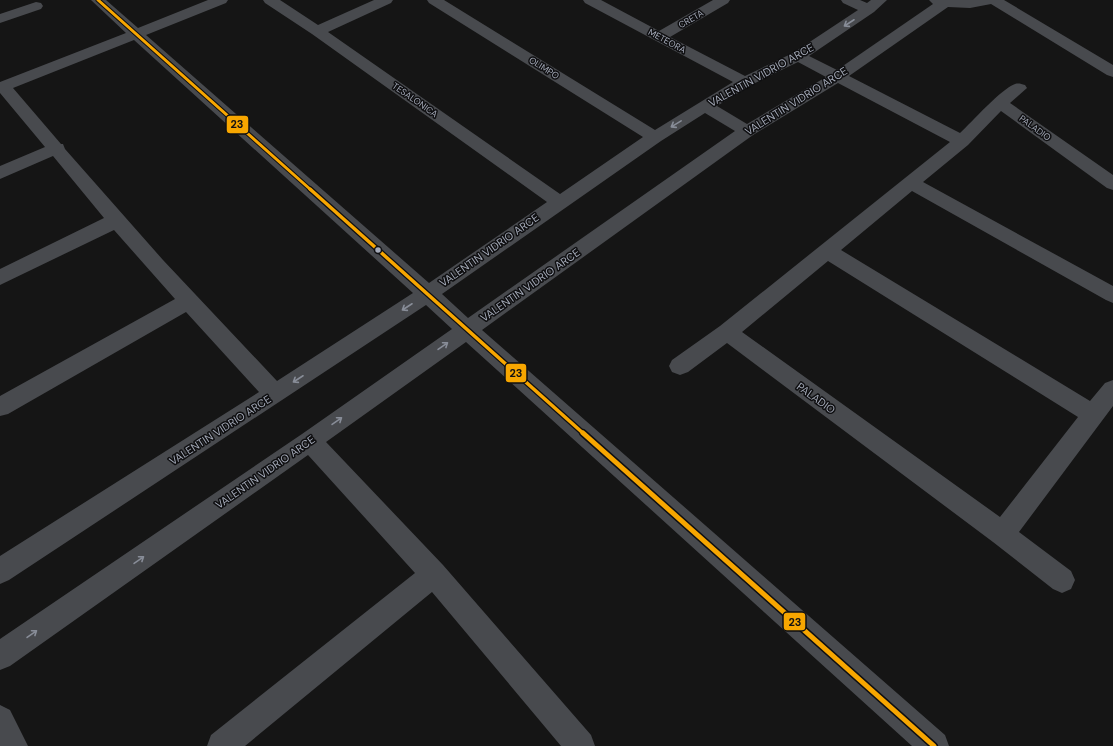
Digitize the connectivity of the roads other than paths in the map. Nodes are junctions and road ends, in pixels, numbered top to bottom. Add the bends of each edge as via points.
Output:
1 (98, 0) edge
2 (221, 0) edge
3 (270, 0) edge
4 (386, 0) edge
5 (434, 0) edge
6 (590, 0) edge
7 (722, 0) edge
8 (848, 0) edge
9 (993, 0) edge
10 (940, 1) edge
11 (875, 5) edge
12 (36, 6) dead end
13 (0, 19) edge
14 (317, 31) junction
15 (137, 35) junction
16 (658, 37) junction
17 (798, 56) junction
18 (1113, 72) edge
19 (837, 77) junction
20 (745, 82) junction
21 (2, 88) edge
22 (1019, 88) dead end
23 (1000, 104) junction
24 (705, 106) junction
25 (747, 131) junction
26 (655, 136) junction
27 (962, 141) junction
28 (57, 148) junction
29 (0, 173) edge
30 (911, 183) junction
31 (1113, 184) edge
32 (559, 202) junction
33 (116, 220) junction
34 (827, 251) junction
35 (0, 278) edge
36 (427, 294) junction
37 (1113, 295) edge
38 (188, 301) junction
39 (467, 329) junction
40 (727, 332) junction
41 (680, 366) dead end
42 (1113, 389) edge
43 (275, 394) junction
44 (0, 407) edge
45 (1094, 414) junction
46 (310, 441) junction
47 (1002, 534) junction
48 (0, 571) edge
49 (434, 574) junction
50 (1062, 580) dead end
51 (0, 656) edge
52 (0, 720) edge
53 (13, 746) edge
54 (222, 746) edge
55 (580, 746) edge
56 (934, 746) edge

1 - 15 street
2 - 15 street
3 - 14 street, TESALONICA
4 - 14 street
5 - 26 street, OLIMPO
6 - 16 street, METEORA
7 - 16 street, CRETA
8 - 11 street
9 - 10 street via 963,4
9 - 18 street
10 - 19 street, VALENTIN VIDRIO ARCE
11 -> 17 street, VALENTIN VIDRIO ARCE
12 - 13 street
14 - 32 street, TESALONICA
15 - 21 street
15 - 36 street
16 - 20 street, METEORA
17 - 19 street
17 - 20 street, VALENTIN VIDRIO ARCE
19 - 25 street, VALENTIN VIDRIO ARCE
19 - 27 street
20 - 24 street, VALENTIN VIDRIO ARCE
21 - 28 street
22 - 23 street
23 - 27 street
23 - 31 street, PALADIO
24 - 25 street
24 -> 26 street, VALENTIN VIDRIO ARCE
25 - 39 street, VALENTIN VIDRIO ARCE
26 - 32 street, VALENTIN VIDRIO ARCE
27 - 30 street
28 - 29 street
28 - 33 street
30 - 34 street
30 - 37 street
32 - 36 street, VALENTIN VIDRIO ARCE
33 - 35 street
33 - 38 street
34 - 40 street
34 - 45 street
36 - 39 street
36 -> 43 street, VALENTIN VIDRIO ARCE
38 - 43 street
38 - 44 street
46 -> 39 street, VALENTIN VIDRIO ARCE
39 - 56 street
40 - 41 street
40 - 47 street, PALADIO
42 - 45 street
43 - 48 street, VALENTIN VIDRIO ARCE
45 - 47 street
46 - 49 street
51 -> 46 street, VALENTIN VIDRIO ARCE
47 - 50 street, PALADIO
49 - 54 street
49 - 55 street
52 - 53 street

